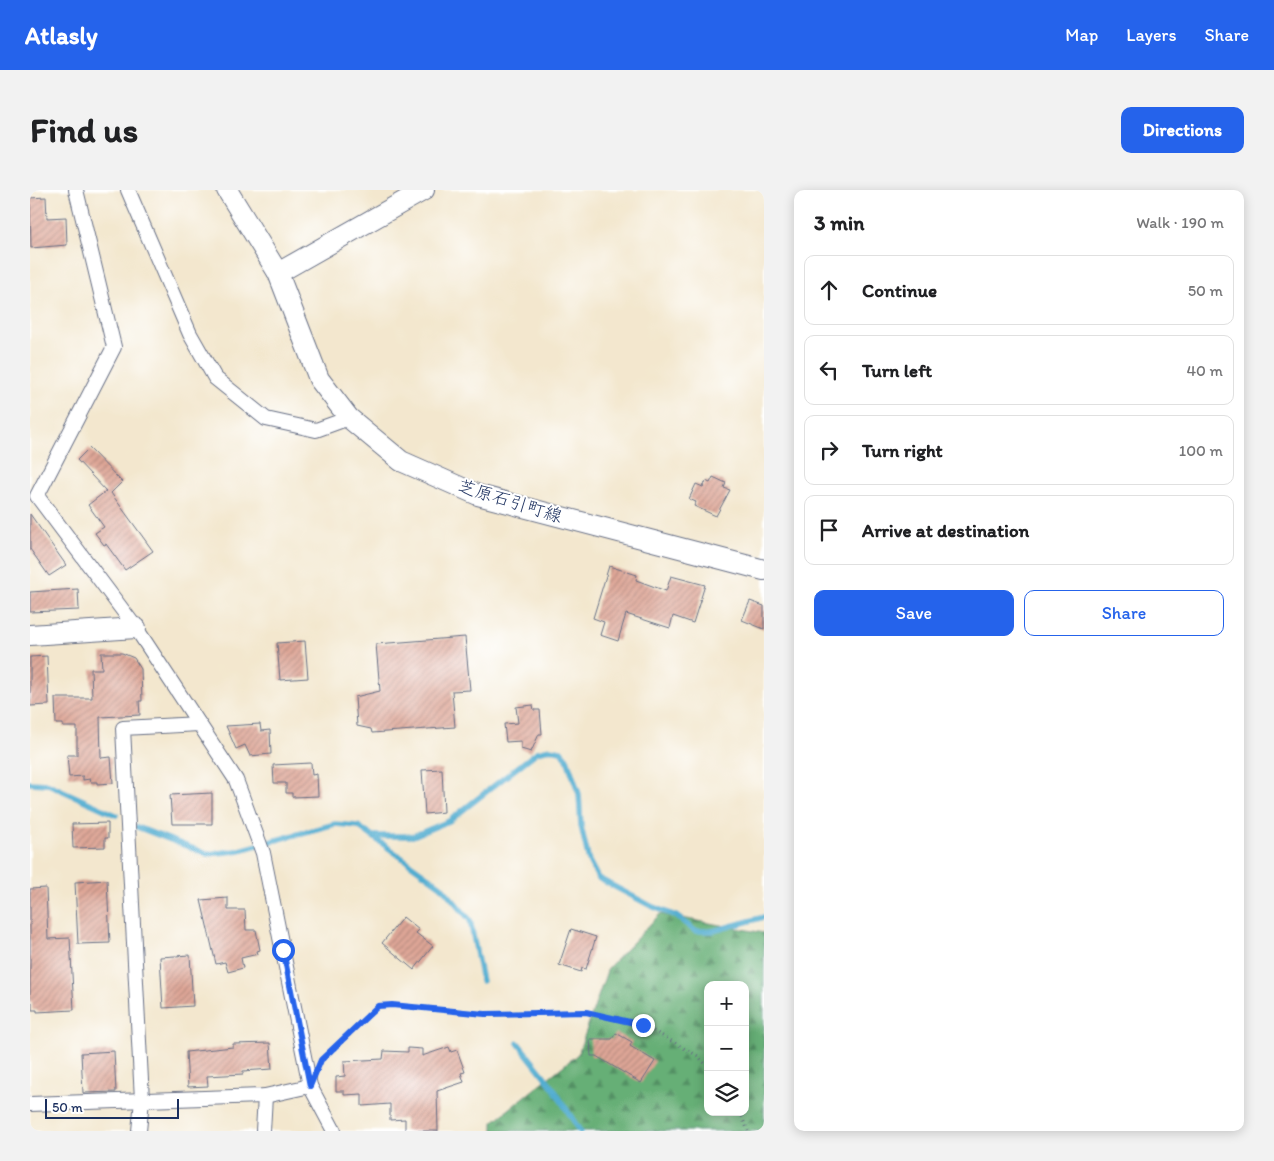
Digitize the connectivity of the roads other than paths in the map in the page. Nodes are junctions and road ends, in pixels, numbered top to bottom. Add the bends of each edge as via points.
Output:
1 (76, 190) edge
2 (128, 190) edge
3 (227, 190) edge
4 (424, 190) edge
5 (278, 273) junction
6 (349, 418) junction
7 (764, 570) edge
8 (136, 628) junction
9 (30, 635) edge
10 (199, 724) junction
11 (310, 1086) junction
12 (265, 1096) junction
13 (142, 1100) junction
14 (30, 1104) edge
15 (138, 1131) edge
16 (264, 1131) edge
17 (334, 1131) edge

1 - 8 street via 114,347 37,496
2 - 6 street via 190,334 215,378 266,419 316,430
3 - 5 main road, 芝原石引町線
4 - 5 main road
5 - 6 main road, 芝原石引町線 via 319,379
6 - 7 main road, 芝原石引町線 via 401,462 478,495
8 - 9 main road
8 - 10 street
10 - 11 street via 236,780 263,853
10 - 13 street via 123,728
11 - 12 street
11 - 17 street
12 - 13 street
12 - 16 street
13 - 14 street
13 - 15 street

